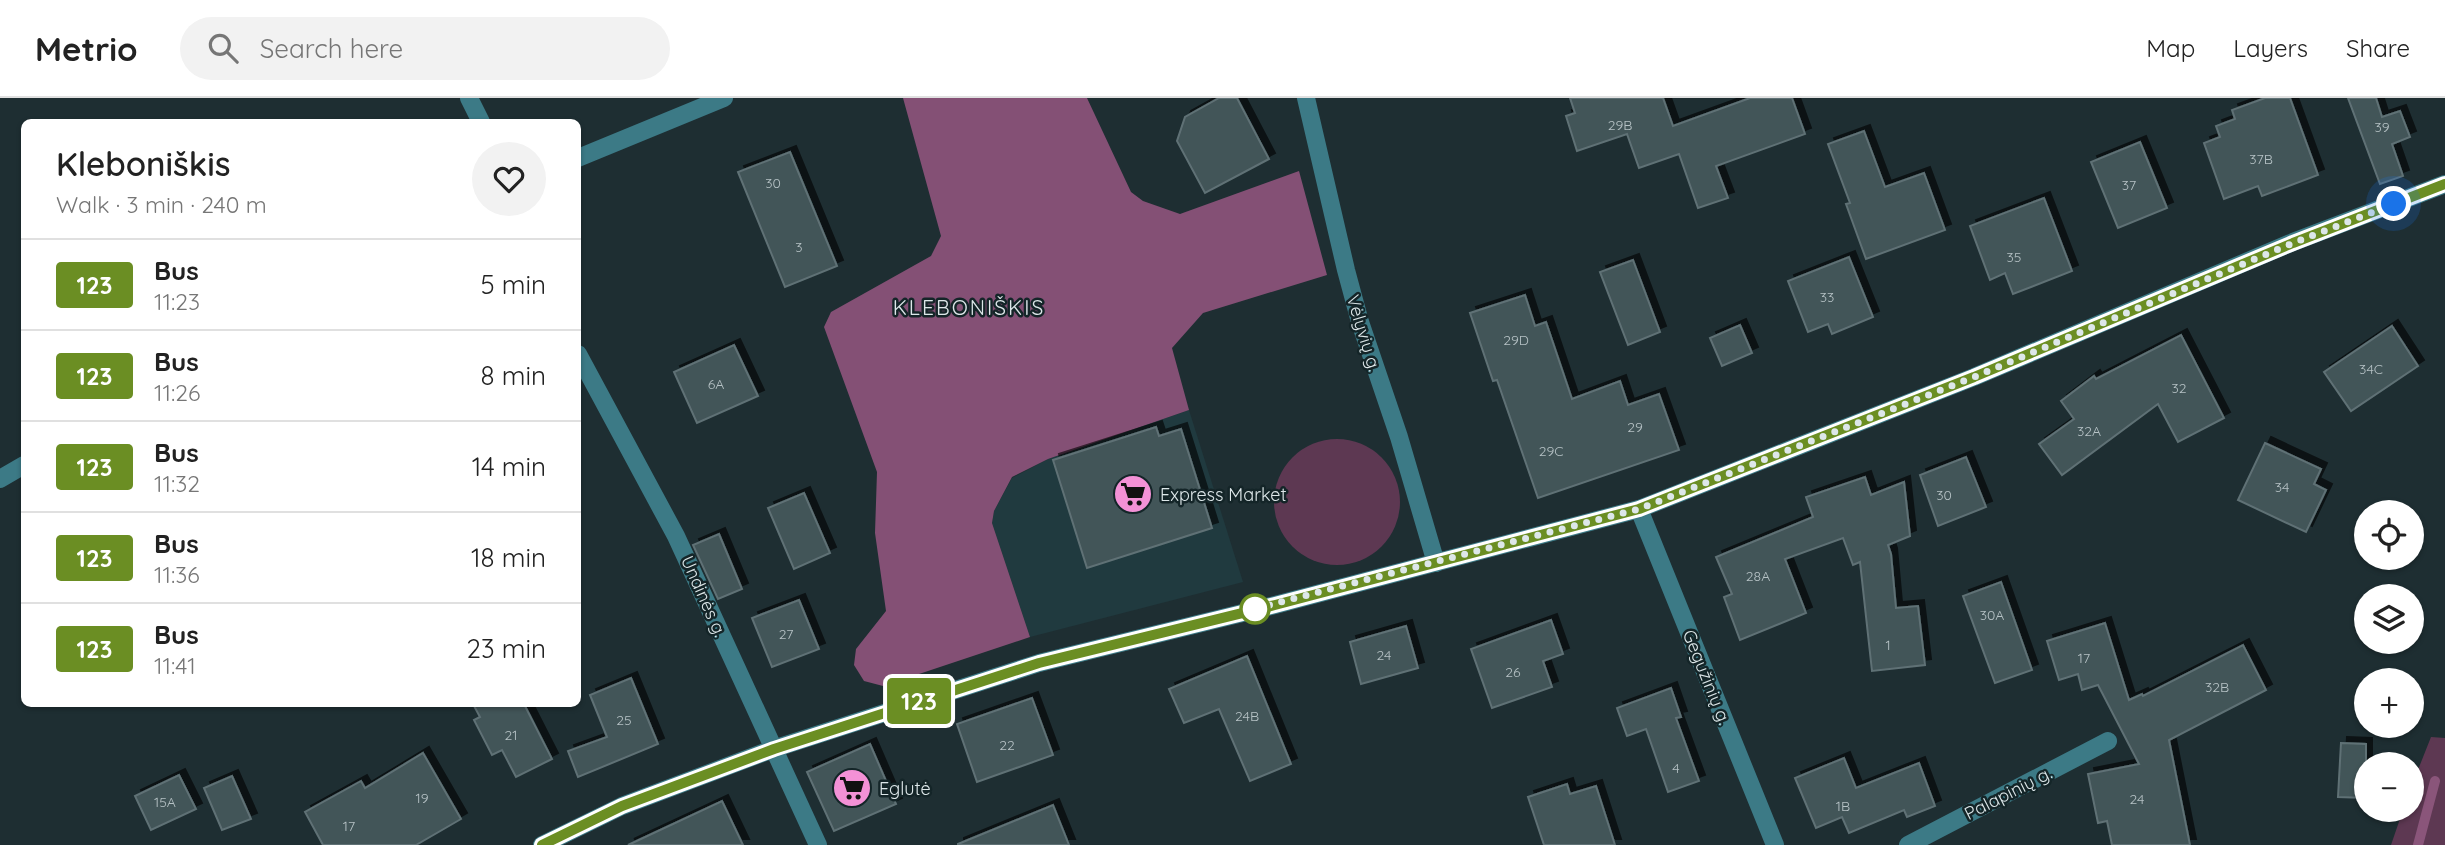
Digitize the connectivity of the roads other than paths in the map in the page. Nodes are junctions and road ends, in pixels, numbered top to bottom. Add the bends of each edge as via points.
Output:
1 (469, 98) edge
2 (724, 98) edge
3 (1306, 98) edge
4 (480, 119) edge
5 (581, 157) edge
6 (2445, 184) edge
7 (581, 360) edge
8 (21, 467) edge
9 (0, 479) edge
10 (1639, 509) junction
11 (1436, 563) junction
12 (2108, 741) dead end
13 (774, 749) junction
14 (542, 845) edge
15 (818, 845) edge
16 (1775, 845) edge
17 (1908, 845) edge

1 - 4 street
2 - 5 street
3 - 11 street, Vėlyvių g. via 1360,323
6 - 10 street
7 - 13 street, Undinės g. via 676,536
8 - 9 street
10 - 11 street
10 - 16 street, Gegužinių g.
11 - 13 street via 1039,663
12 - 17 street, Palapinių g.
13 - 14 street via 622,806
13 - 15 street, Undinės g.

